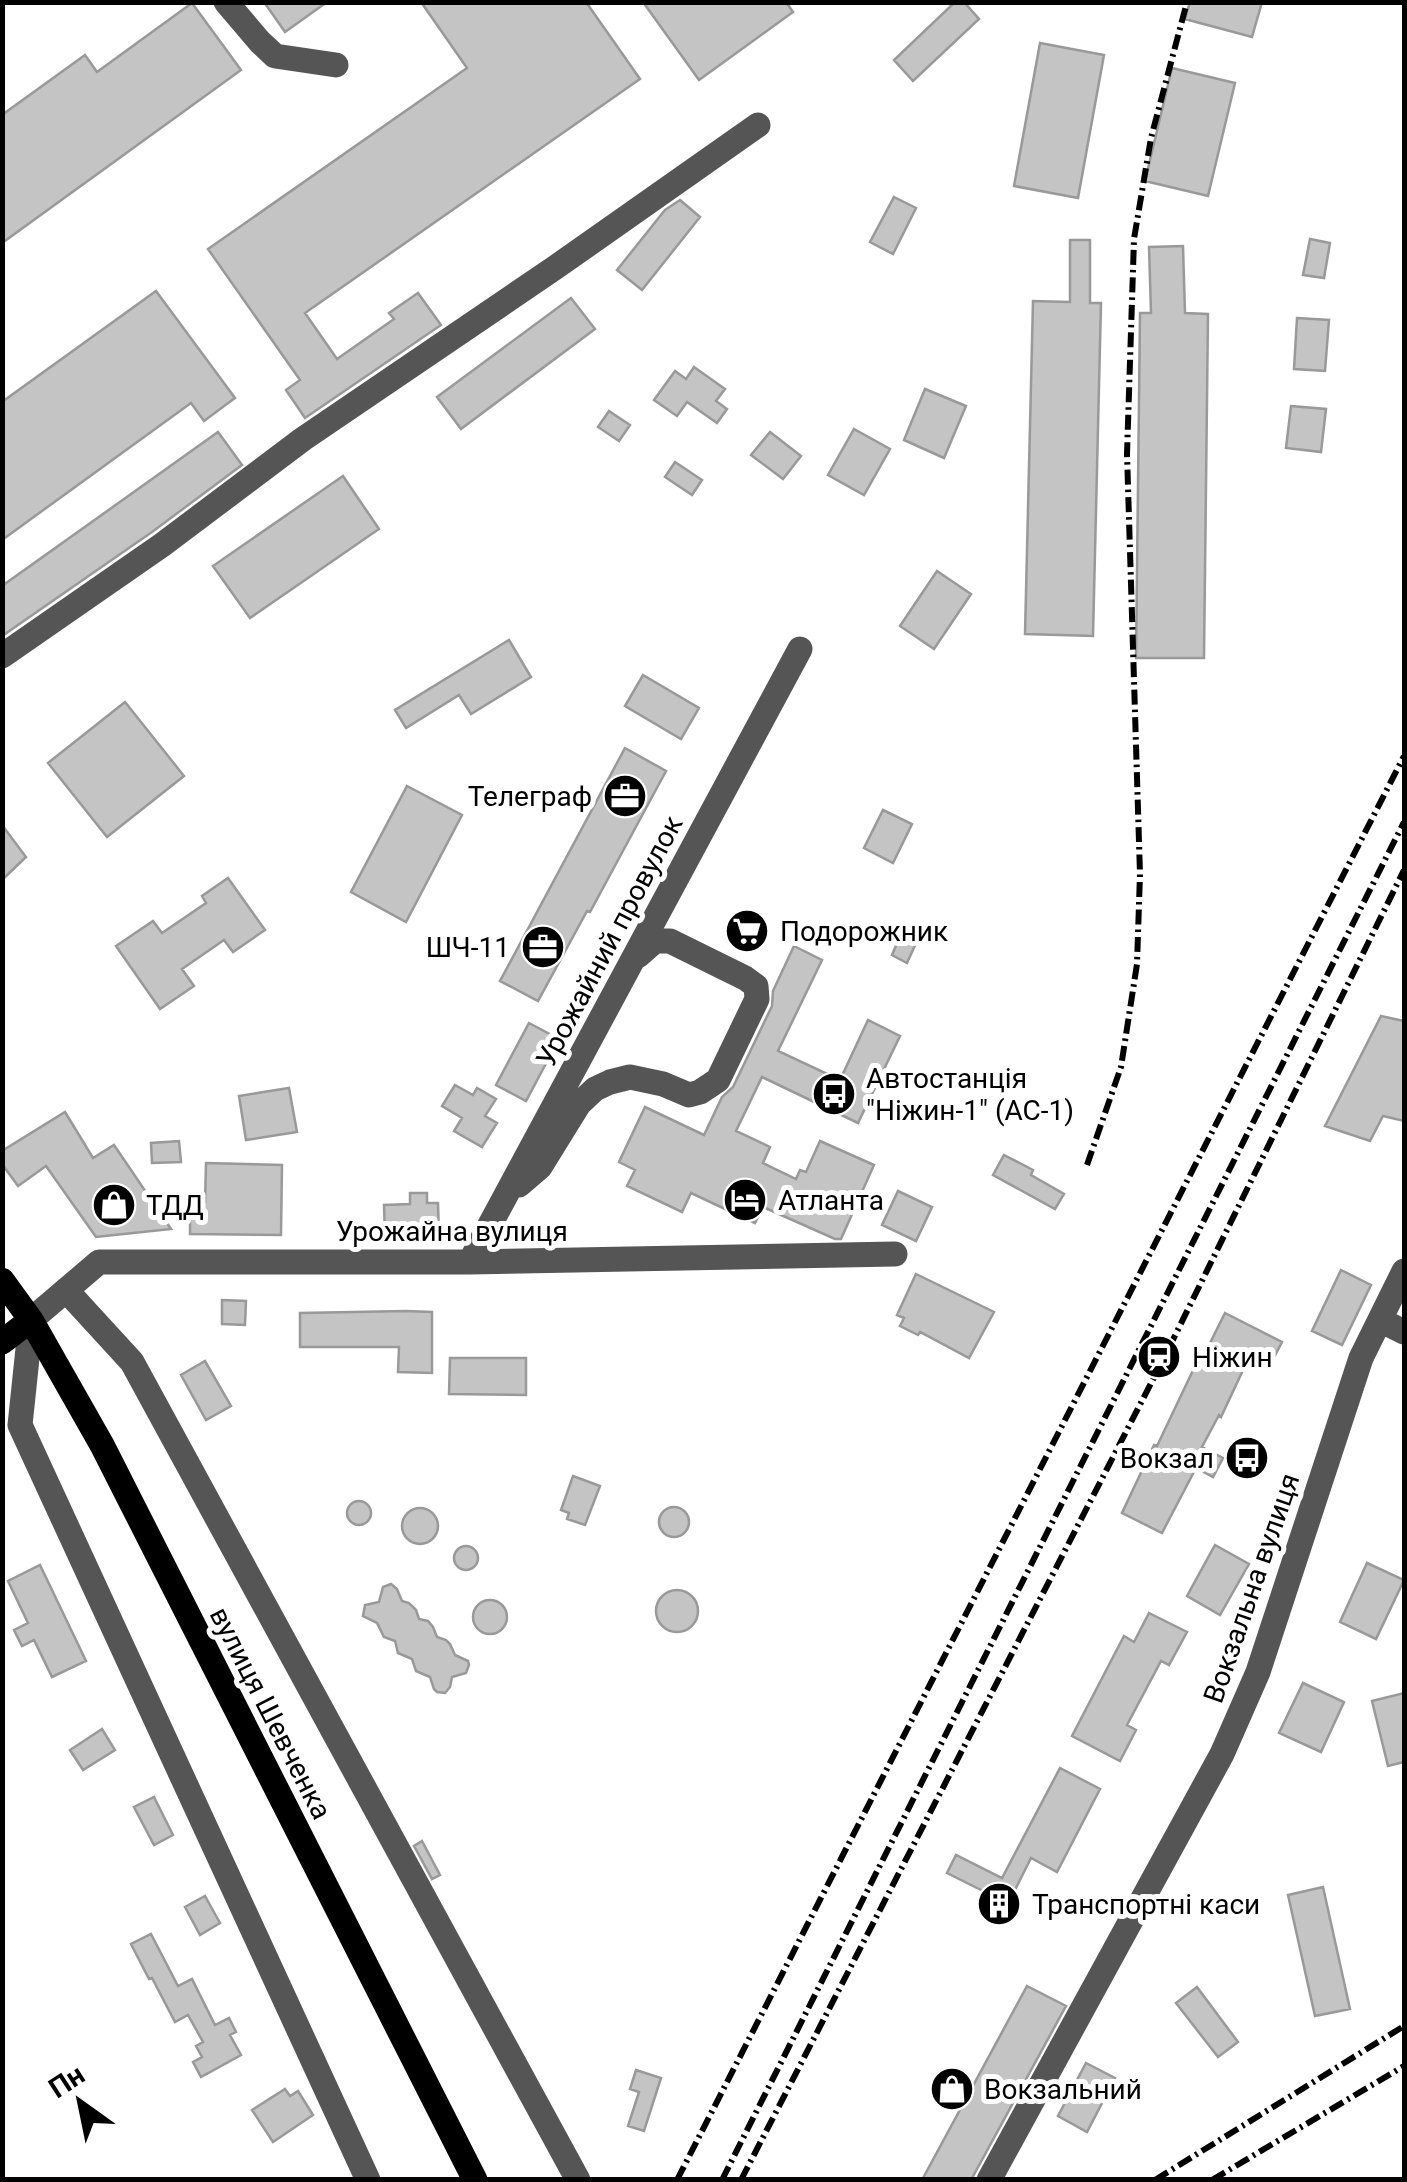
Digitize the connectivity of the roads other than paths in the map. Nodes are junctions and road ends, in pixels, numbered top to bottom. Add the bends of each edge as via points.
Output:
1 (226, 2) edge
2 (336, 65) dead end
3 (758, 125) dead end
4 (800, 649) dead end
5 (2, 656) edge
6 (630, 964) junction
7 (506, 1194) junction
8 (895, 1254) dead end
9 (470, 1262) junction
10 (1404, 1271) edge
11 (2, 1280) edge
12 (66, 1290) junction
13 (31, 1320) junction
14 (1380, 1320) junction
15 (1404, 1332) edge
16 (2, 1342) edge
17 (368, 2180) edge
18 (475, 2180) edge
19 (578, 2180) edge
20 (989, 2180) edge

1 - 2 street via 275,56
3 - 5 street via 302,439
4 - 6 street, Урожайний провулок
6 - 7 street, Урожайний провулок
6 - 7 street via 655,941 670,941 756,986 757,999 718,1080 694,1095 630,1077 610,1082 579,1104 540,1167
7 - 9 street, Урожайний провулок
8 - 9 street, Урожайна вулиця
9 - 12 street, Урожайна вулиця via 99,1262
10 - 14 street, Вокзальна вулиця
11 - 13 main road, вулиця Шевченка
12 - 13 street, Урожайна вулиця
12 - 19 street via 132,1362
13 - 16 main road
13 - 17 street via 20,1425
13 - 18 main road, вулиця Шевченка via 102,1444
14 - 15 street
14 - 20 street, Вокзальна вулиця via 1258,1672 1222,1754

